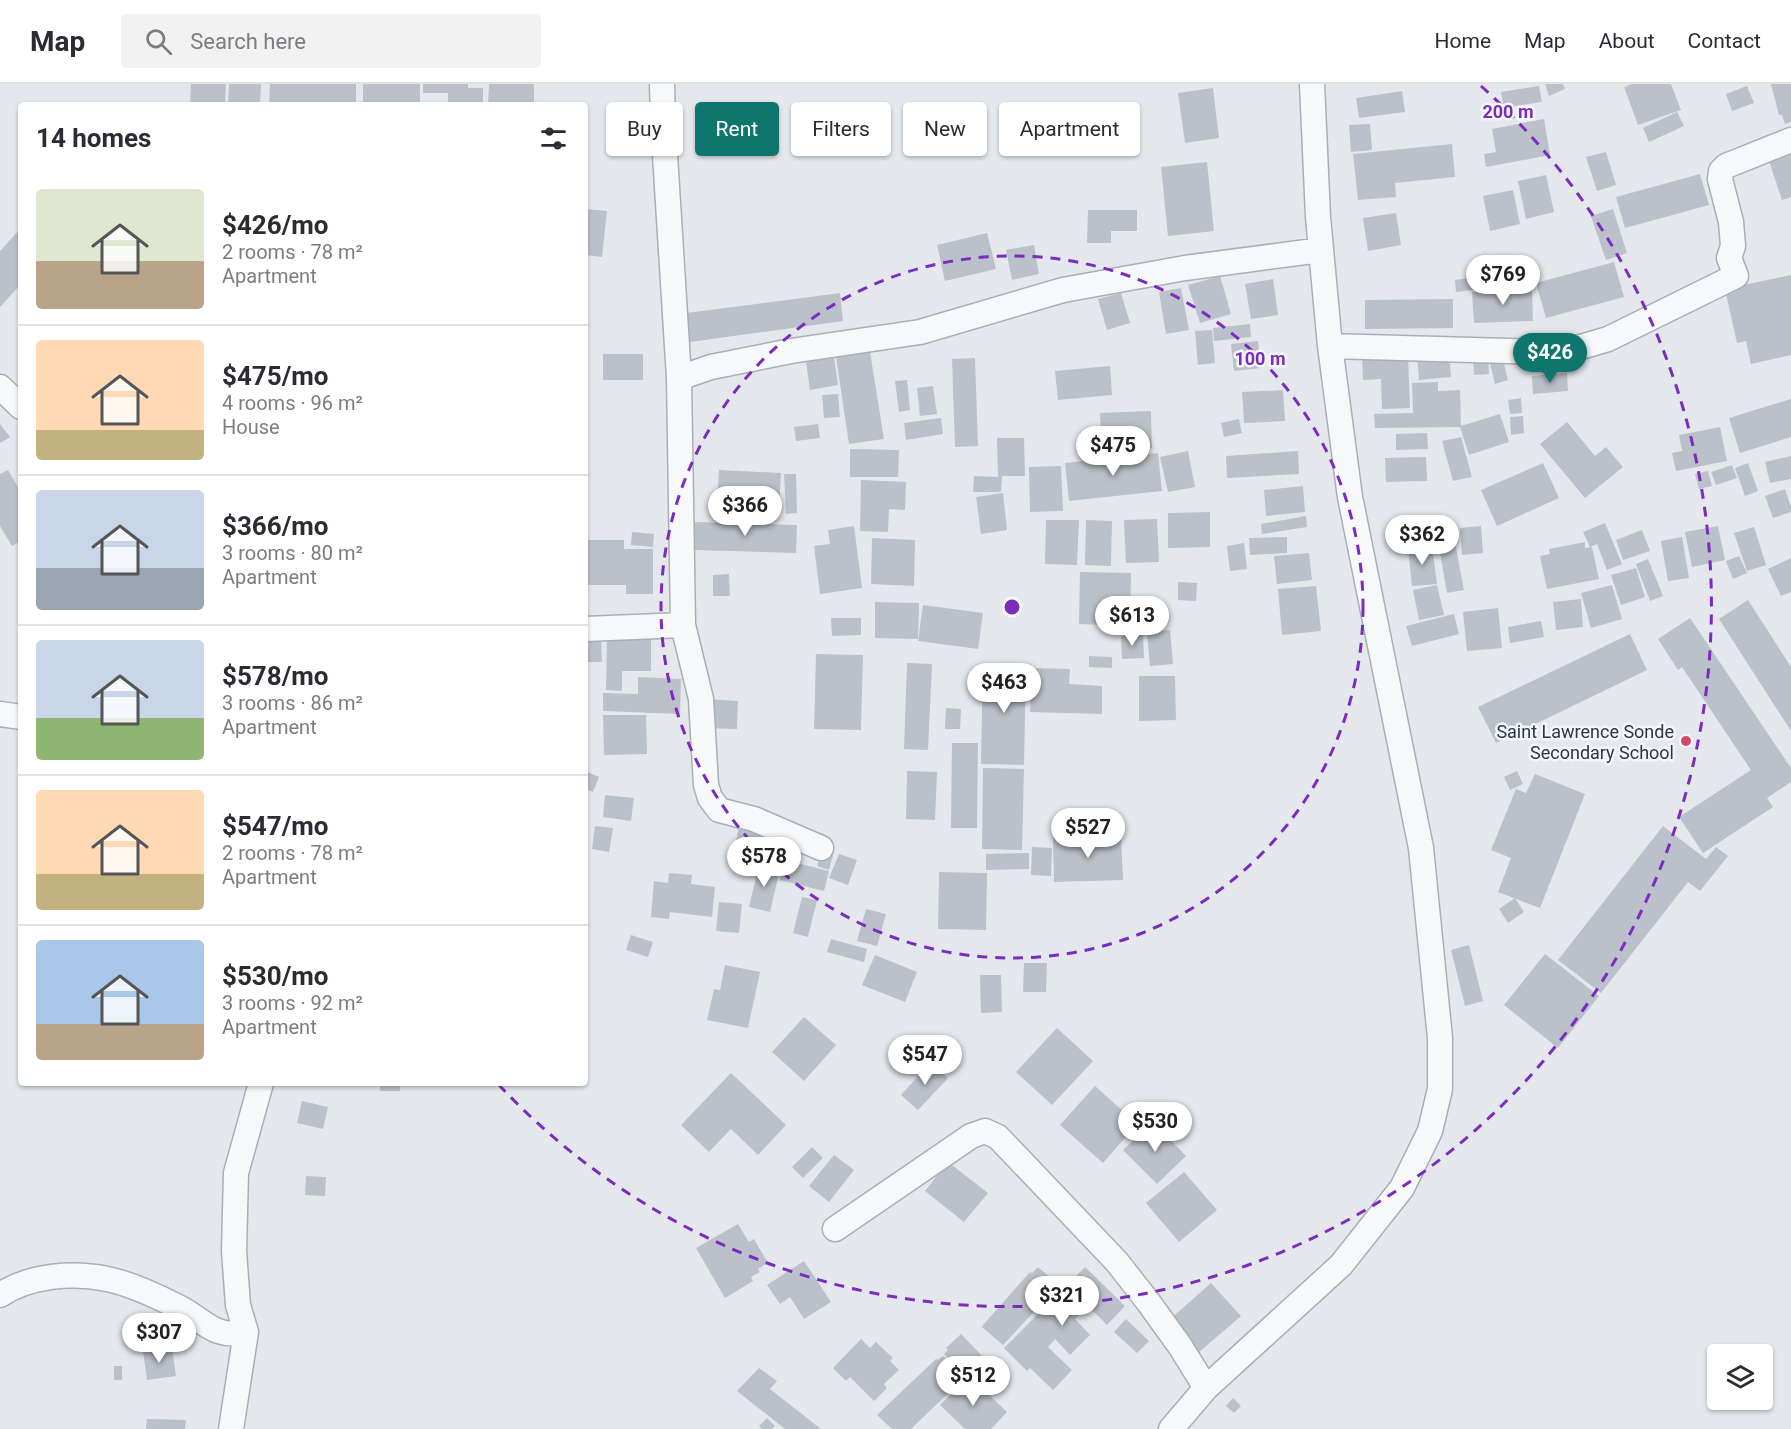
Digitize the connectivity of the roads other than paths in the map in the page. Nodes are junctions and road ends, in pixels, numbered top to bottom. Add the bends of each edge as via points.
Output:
1 (662, 84) edge
2 (1312, 84) edge
3 (1791, 140) edge
4 (1321, 250) junction
5 (1330, 346) junction
6 (679, 378) junction
7 (0, 387) edge
8 (18, 403) edge
9 (683, 625) junction
10 (588, 629) edge
11 (0, 714) edge
12 (18, 717) edge
13 (821, 848) dead end
14 (260, 1086) edge
15 (835, 1228) dead end
16 (0, 1294) edge
17 (246, 1332) junction
18 (1206, 1388) junction
19 (231, 1429) edge
20 (1171, 1429) edge

1 - 6 street
2 - 4 street
3 - 5 street via 1721,171 1731,222 1733,246 1729,258 1736,276 1608,339 1545,352
4 - 5 street
4 - 6 street via 1185,267 1063,290 920,332 791,351 711,367
5 - 18 street via 1350,497 1421,848 1440,1038 1440,1089 1430,1131 1402,1188 1341,1265
6 - 9 street
7 - 8 street
9 - 10 street
9 - 13 street via 700,699 710,798 719,810 754,819
11 - 12 street
14 - 17 street via 236,1173 237,1305
15 - 18 street via 971,1136 985,1131 998,1137 1117,1262
16 - 17 street via 31,1280 107,1279 174,1305 212,1330 225,1334
17 - 19 street
18 - 20 street

